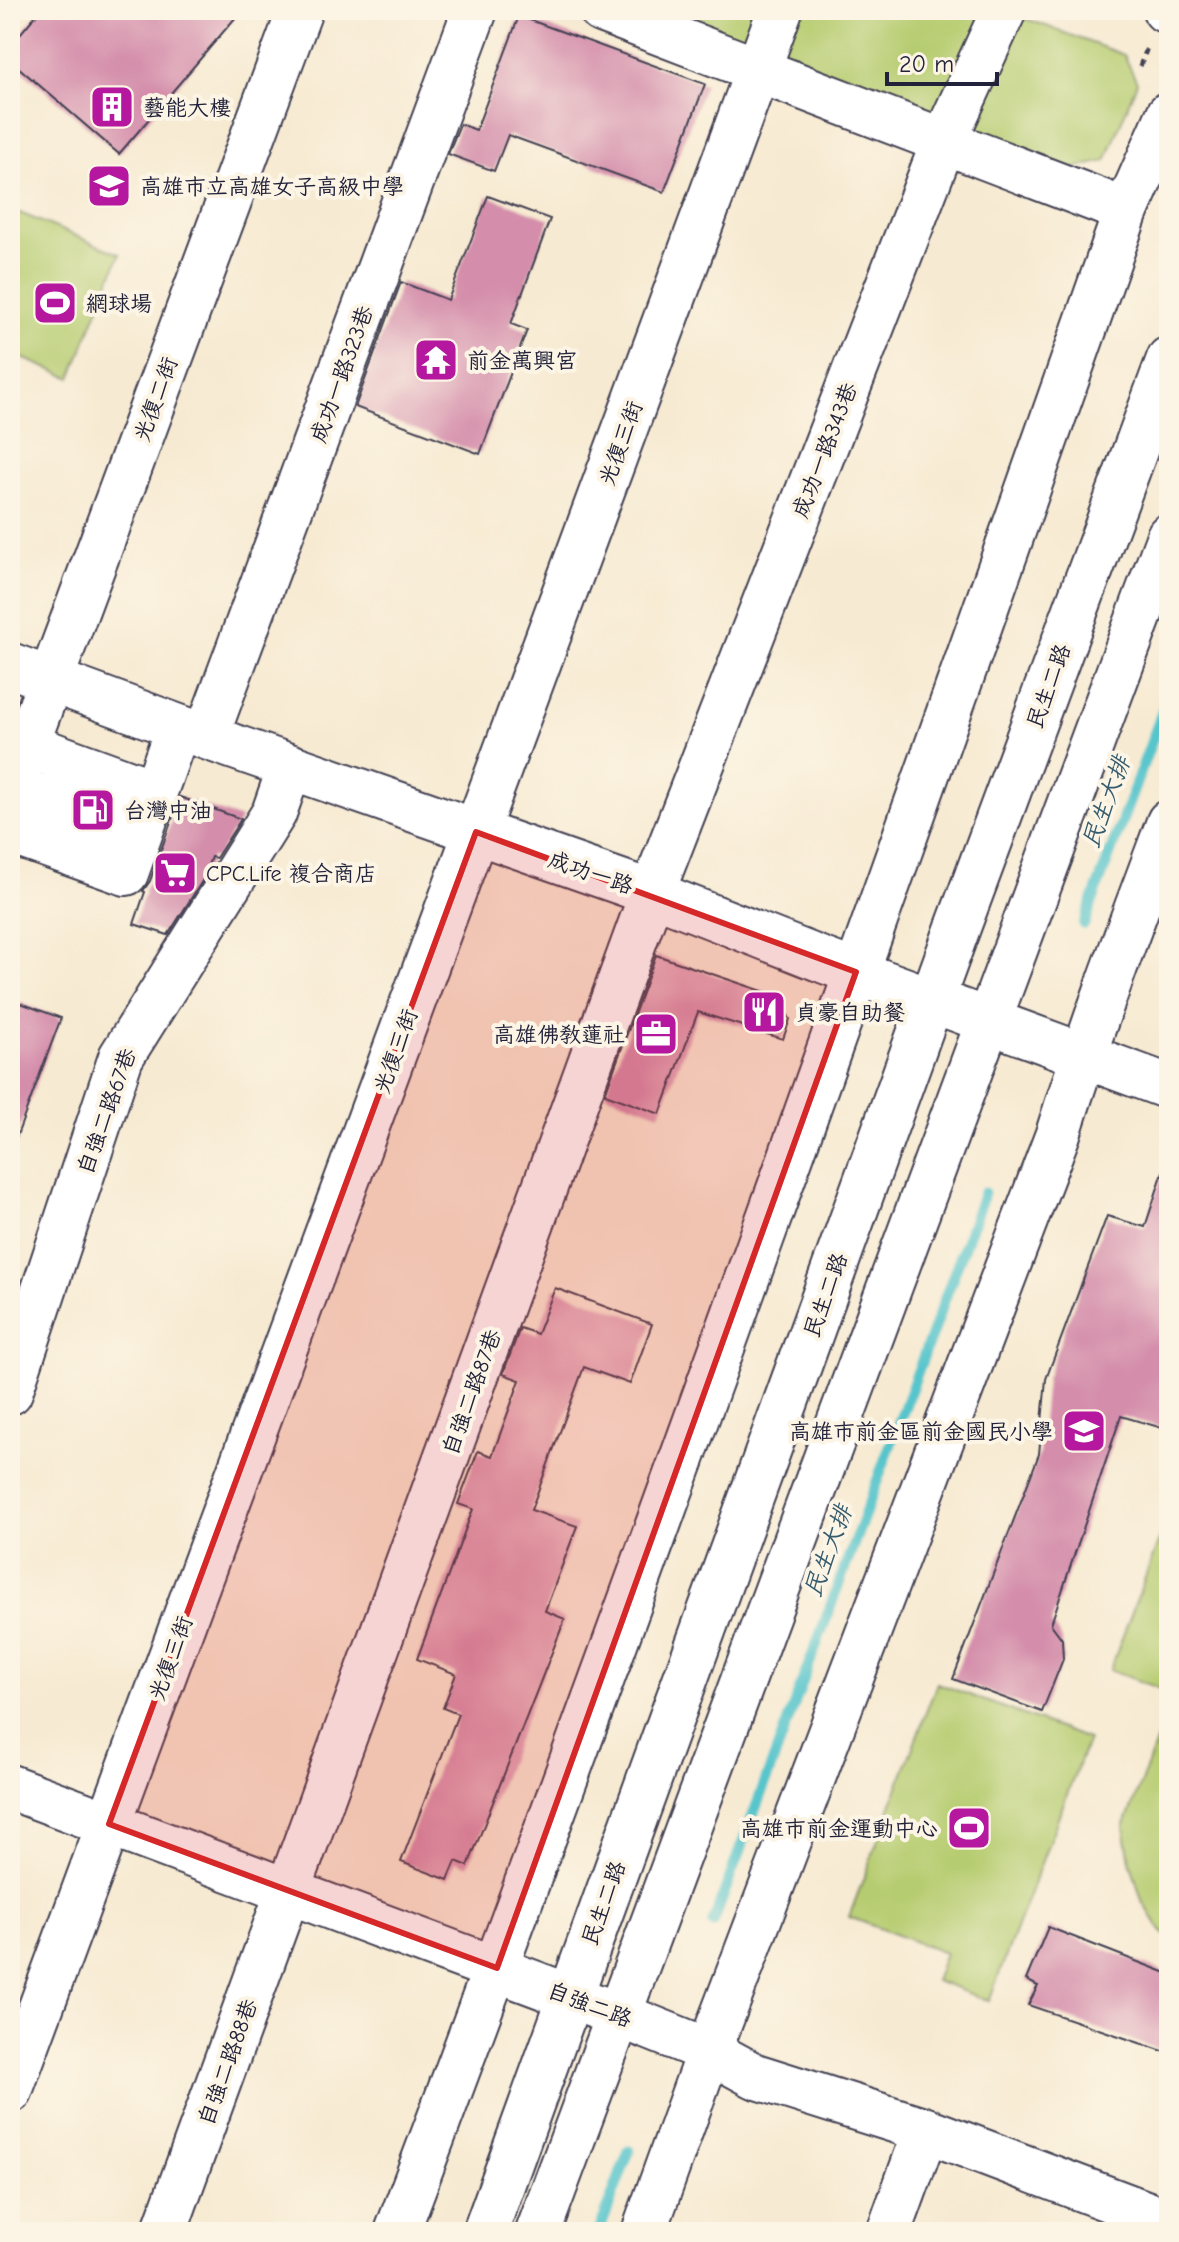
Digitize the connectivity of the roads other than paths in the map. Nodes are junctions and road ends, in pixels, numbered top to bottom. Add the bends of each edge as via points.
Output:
1 (300, 10) edge
2 (475, 10) edge
3 (601, 10) edge
4 (780, 10) edge
5 (1004, 10) edge
6 (758, 70) junction
7 (1169, 114) edge
8 (944, 141) junction
9 (1126, 211) junction
10 (1169, 359) edge
11 (1169, 536) edge
12 (10, 665) edge
13 (51, 679) junction
14 (192, 732) junction
15 (35, 743) junction
16 (290, 767) junction
17 (155, 792) junction
18 (14, 811) edge
19 (1169, 822) edge
20 (476, 832) junction
21 (652, 893) junction
22 (856, 972) junction
23 (932, 1000) junction
24 (989, 1021) junction
25 (1083, 1056) junction
26 (1169, 1087) edge
27 (10, 1392) edge
28 (10, 1787) edge
29 (109, 1824) junction
30 (289, 1891) junction
31 (497, 1968) junction
32 (569, 1996) junction
33 (619, 2015) junction
34 (709, 2051) junction
35 (10, 2091) edge
36 (926, 2130) junction
37 (1147, 2221) edge
38 (164, 2232) edge
39 (397, 2232) edge
40 (485, 2232) edge
41 (538, 2232) edge
42 (644, 2232) edge
43 (889, 2232) edge

1 - 13 main road, 光復二街
2 - 14 main road, 成功一路323巷
3 - 6 main road
4 - 6 main road, 光復三街
5 - 8 main road, 成功一路343巷
6 - 8 main road
6 - 20 main road, 光復三街
7 - 9 main road
8 - 9 main road
8 - 21 main road, 成功一路343巷
9 - 22 main road
10 - 23 main road, 民生二路
11 - 24 main road
12 - 13 main road, 成功一路
13 - 14 main road, 成功一路
13 - 15 main road, 光復二街
14 - 16 main road, 成功一路
14 - 17 main road, 成功一路323巷
15 - 17 main road
15 - 18 main road, 光復二街
16 - 20 main road, 成功一路
16 - 27 main road, 自強二路67巷 via 274,813 121,1057
17 - 18 main road, 成功一路323巷 via 126,873
19 - 25 main road
20 - 21 main road, 成功一路
20 - 29 main road, 光復三街
21 - 22 main road, 成功一路
21 - 30 main road, 自強二路87巷
22 - 23 main road, 成功一路
22 - 31 main road
23 - 24 main road, 成功一路
23 - 32 main road, 民生二路
24 - 25 main road, 成功一路
24 - 33 main road
25 - 26 main road, 成功一路
25 - 34 main road via 1058,1134
28 - 29 main road, 自強二路
29 - 30 main road, 自強二路
29 - 35 main road, 光復三街
30 - 31 main road, 自強二路
30 - 38 main road, 自強二路88巷
31 - 32 main road, 自強二路
31 - 39 main road
32 - 33 main road, 自強二路
32 - 40 main road, 民生二路
33 - 34 main road, 自強二路
33 - 41 main road
34 - 36 main road, 自強二路 via 755,2076
34 - 42 main road
36 - 37 main road, 自強二路
36 - 43 main road

